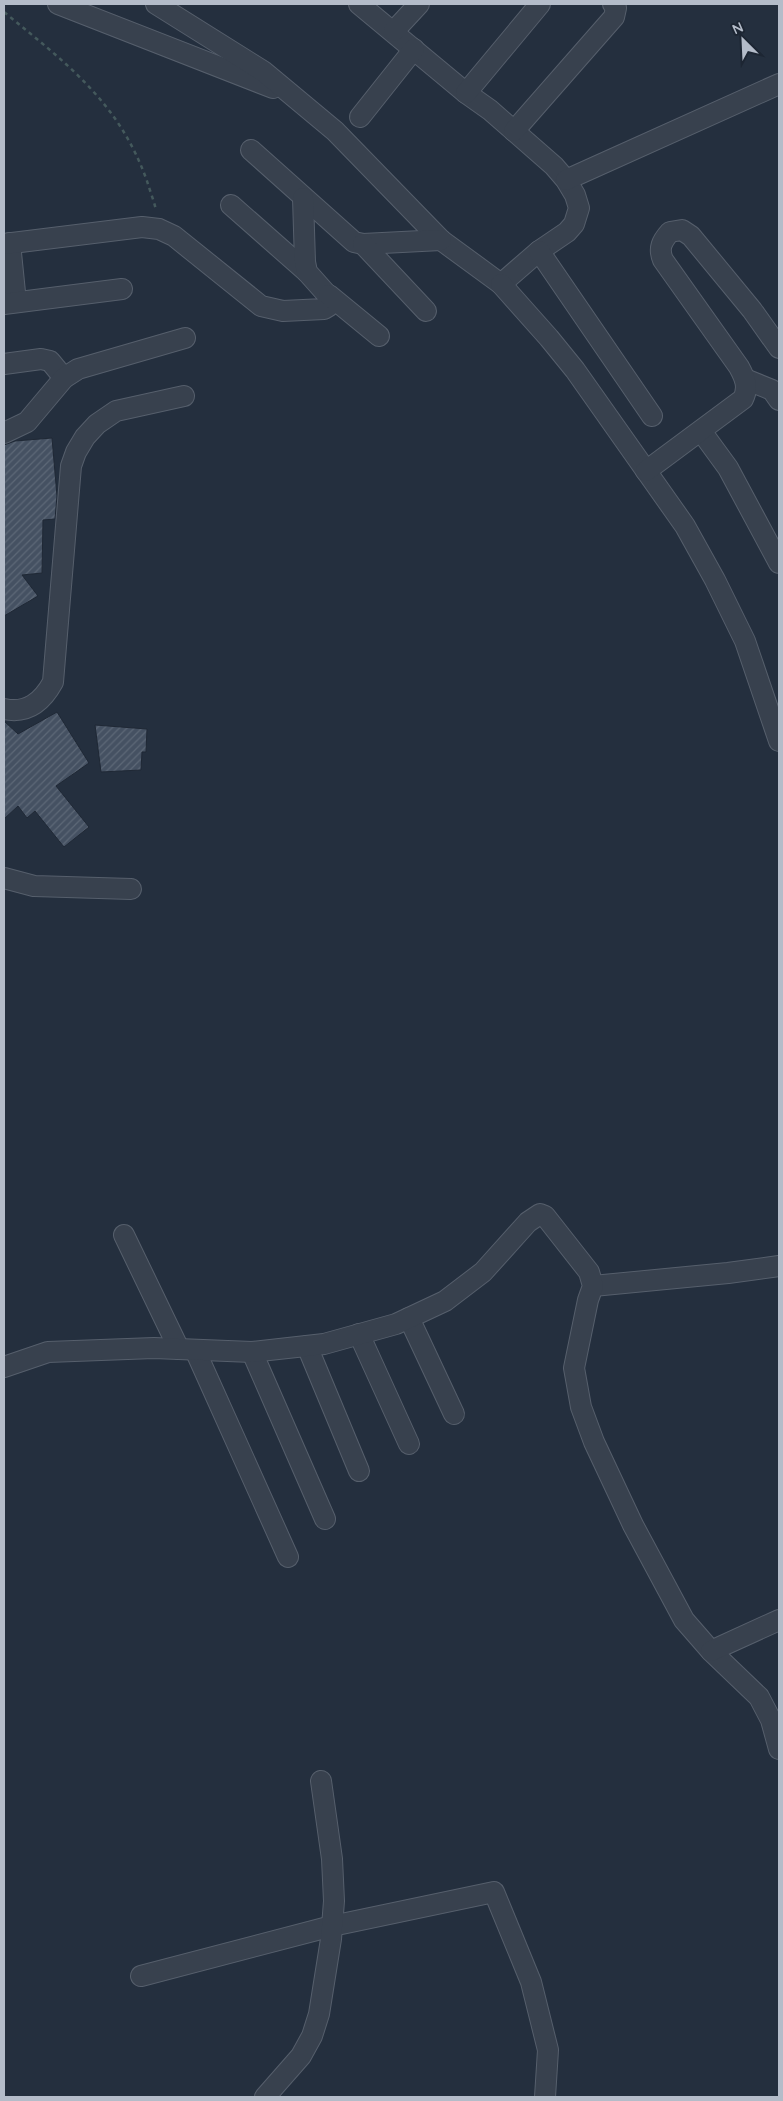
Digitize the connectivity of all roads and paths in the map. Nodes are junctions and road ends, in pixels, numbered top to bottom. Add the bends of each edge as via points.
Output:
1 (58, 4) edge
2 (156, 4) edge
3 (359, 4) edge
4 (420, 4) edge
5 (540, 4) edge
6 (613, 4) edge
7 (4, 12) edge
8 (394, 31) junction
9 (414, 49) junction
10 (779, 84) edge
11 (466, 93) junction
12 (293, 96) junction
13 (360, 117) dead end
14 (514, 131) junction
15 (251, 150) dead end
16 (566, 180) junction
17 (303, 198) junction
18 (231, 205) dead end
19 (159, 230) junction
20 (441, 240) junction
21 (7, 244) edge
22 (363, 244) junction
23 (539, 251) junction
24 (307, 272) junction
25 (500, 284) junction
26 (122, 289) dead end
27 (329, 295) junction
28 (10, 303) edge
29 (426, 312) dead end
30 (378, 336) dead end
31 (186, 338) dead end
32 (779, 348) edge
33 (4, 364) edge
34 (64, 378) junction
35 (746, 380) junction
36 (184, 396) dead end
37 (779, 400) edge
38 (652, 416) dead end
39 (701, 431) junction
40 (4, 434) edge
41 (646, 471) junction
42 (779, 563) edge
43 (4, 709) edge
44 (779, 741) edge
45 (4, 878) edge
46 (131, 889) dead end
47 (124, 1236) dead end
48 (779, 1266) edge
49 (593, 1286) junction
50 (409, 1318) junction
51 (359, 1334) junction
52 (307, 1346) junction
53 (187, 1349) junction
54 (252, 1352) junction
55 (4, 1367) edge
56 (454, 1414) dead end
57 (409, 1444) dead end
58 (359, 1471) dead end
59 (325, 1519) dead end
60 (288, 1557) dead end
61 (779, 1620) edge
62 (712, 1651) junction
63 (779, 1749) edge
64 (321, 1781) dead end
65 (332, 1926) junction
66 (141, 1976) dead end
67 (265, 2097) edge
68 (545, 2097) edge

1 - 12 street
2 - 12 street via 263,71
3 - 8 street
4 - 8 street
5 - 11 street
6 - 14 street via 616,8 614,17
7 - 19 path via 80,76 115,116 140,161 156,207
8 - 9 street
9 - 11 street
9 - 13 street
10 - 16 street
11 - 14 street
12 - 20 street via 335,131
14 - 16 street
15 - 17 street
16 - 23 street via 575,195 578,215 566,232
17 - 22 street via 346,236
17 - 24 street
18 - 24 street
19 - 21 street via 142,227
19 - 27 street via 174,236 266,308 283,311 324,309 331,303
20 - 22 street
20 - 25 street
21 - 28 street
22 - 29 street
23 - 25 street
23 - 38 street
24 - 27 street
25 - 41 street via 575,370
26 - 28 street
27 - 30 street
31 - 34 street via 78,369
32 - 35 street via 691,236 682,230 670,232 661,244 663,260
33 - 34 street via 41,359 50,361
34 - 40 street via 27,422
35 - 37 street via 772,390
35 - 39 street via 747,391 743,399
36 - 43 street via 116,411 96,424 76,452 71,466 53,682 27,710
39 - 41 street
39 - 42 street via 728,468
41 - 44 street via 685,526 734,618
45 - 46 street via 34,886
47 - 53 street
48 - 49 street
49 - 50 street via 589,1272 549,1219 540,1214 528,1222 483,1272 445,1300
49 - 62 street via 574,1368 581,1406 594,1442 633,1525 684,1620
50 - 51 street
50 - 56 street
51 - 52 street
51 - 57 street
52 - 54 street
52 - 58 street
53 - 54 street
53 - 55 street via 48,1352
53 - 60 street
54 - 59 street
61 - 62 street
62 - 63 street via 759,1697 771,1720
64 - 65 street via 332,1859
65 - 66 street
65 - 67 street via 319,2014 312,2036 301,2056
65 - 68 street via 494,1892 531,1982 548,2050

